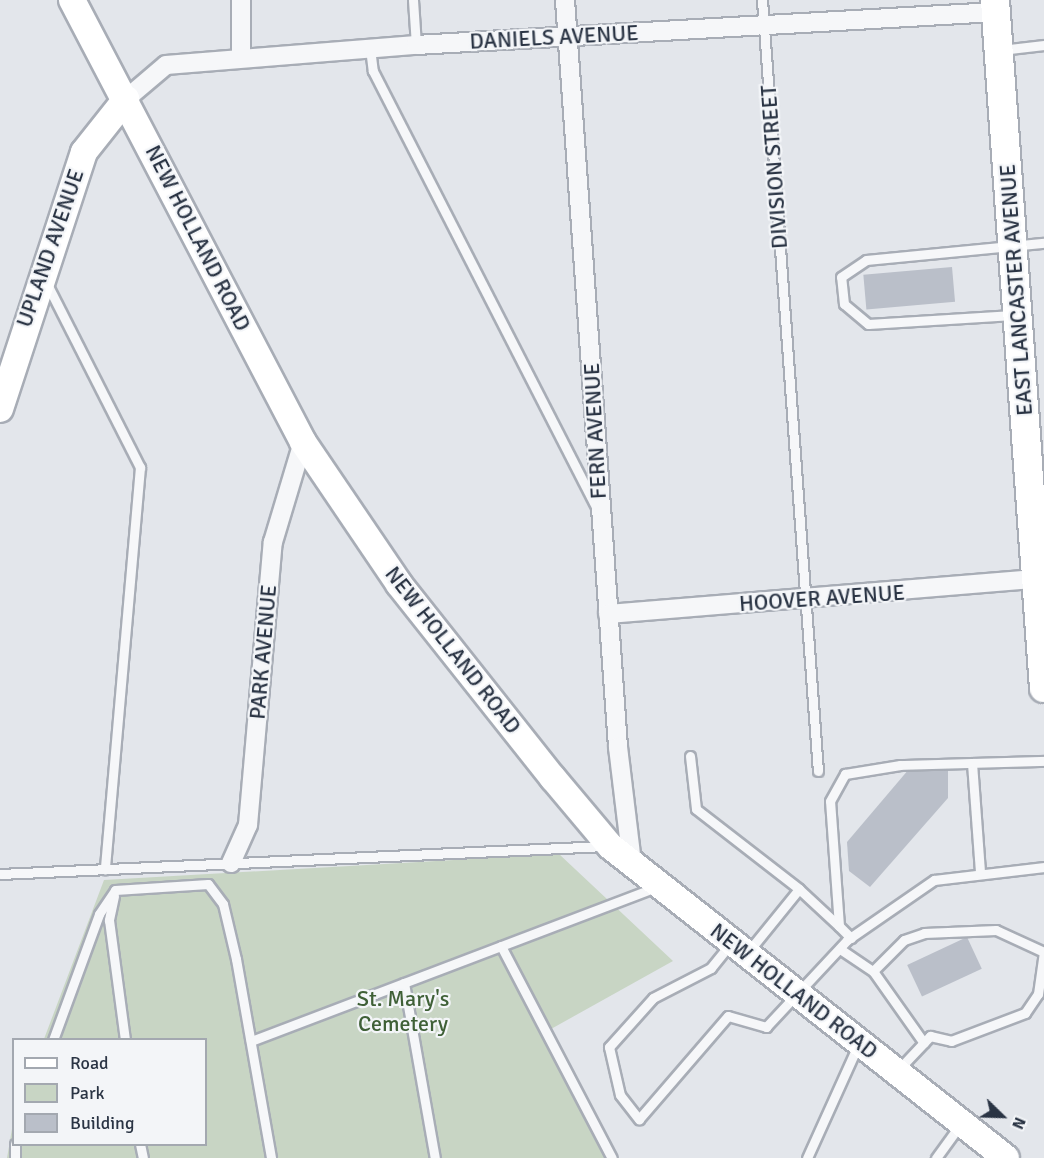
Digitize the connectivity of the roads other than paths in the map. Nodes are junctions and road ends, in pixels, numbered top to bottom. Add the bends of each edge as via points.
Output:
1 (72, 0) edge
2 (241, 0) edge
3 (413, 0) edge
4 (565, 0) edge
5 (762, 0) edge
6 (995, 6) edge
7 (765, 25) junction
8 (568, 38) junction
9 (416, 45) junction
10 (1044, 45) edge
11 (370, 48) junction
12 (999, 50) junction
13 (241, 58) junction
14 (126, 99) junction
15 (1044, 243) edge
16 (1014, 248) junction
17 (41, 272) junction
18 (1017, 315) junction
19 (2, 382) edge
20 (0, 409) edge
21 (303, 442) junction
22 (600, 514) junction
23 (1042, 578) edge
24 (805, 600) junction
25 (608, 614) junction
26 (1044, 688) edge
27 (690, 756) dead end
28 (1044, 761) edge
29 (972, 763) junction
30 (818, 771) dead end
31 (610, 846) junction
32 (632, 862) junction
33 (231, 863) junction
34 (1044, 867) edge
35 (105, 869) junction
36 (980, 872) junction
37 (0, 874) edge
38 (661, 885) junction
39 (799, 889) junction
40 (115, 890) junction
41 (839, 926) junction
42 (850, 938) junction
43 (501, 946) junction
44 (739, 948) junction
45 (840, 949) junction
46 (1044, 952) edge
47 (873, 971) junction
48 (404, 983) junction
49 (799, 995) junction
50 (54, 1038) edge
51 (124, 1038) edge
52 (251, 1041) junction
53 (924, 1042) junction
54 (859, 1043) junction
55 (896, 1072) junction
56 (961, 1123) junction
57 (271, 1158) edge
58 (435, 1158) edge
59 (612, 1158) edge
60 (807, 1158) edge
61 (936, 1158) edge
62 (1006, 1158) edge

1 - 14 main road, NEW HOLLAND ROAD
2 - 13 street
3 - 9 lane
4 - 8 street, FERN AVENUE
5 - 7 lane, DIVISION STREET
6 - 7 street, DANIELS AVENUE
6 - 12 main road, EAST LANCASTER AVENUE
7 - 8 street, DANIELS AVENUE
7 - 24 lane, DIVISION STREET
8 - 9 street, DANIELS AVENUE
8 - 22 street, FERN AVENUE
9 - 11 street, DANIELS AVENUE
10 - 12 lane
11 - 13 street, DANIELS AVENUE
11 - 22 lane via 373,71
12 - 16 main road, EAST LANCASTER AVENUE
13 - 14 street, DANIELS AVENUE via 166,65
14 - 17 main road, UPLAND AVENUE via 84,152
14 - 21 main road, NEW HOLLAND ROAD
15 - 16 lane
16 - 18 main road, EAST LANCASTER AVENUE
16 - 18 lane via 866,260 841,278 844,304 868,324
17 - 19 main road, UPLAND AVENUE
17 - 35 lane via 140,467
18 - 23 main road, EAST LANCASTER AVENUE
19 - 20 main road, UPLAND AVENUE
21 - 31 main road, NEW HOLLAND ROAD via 399,584
21 - 33 street, PARK AVENUE via 273,542 248,825
22 - 25 street, FERN AVENUE
23 - 24 street, HOOVER AVENUE
23 - 26 main road, EAST LANCASTER AVENUE
24 - 25 street, HOOVER AVENUE
24 - 30 lane
25 - 32 street, FERN AVENUE
27 - 39 lane via 696,809
28 - 29 lane
29 - 36 lane
29 - 41 lane via 900,765 845,774 830,801
31 - 32 main road, NEW HOLLAND ROAD
31 - 33 lane
32 - 38 main road, NEW HOLLAND ROAD
33 - 35 lane
34 - 36 lane
35 - 37 lane
36 - 42 lane via 934,880
38 - 43 lane
38 - 44 main road, NEW HOLLAND ROAD
39 - 41 lane
39 - 44 lane
40 - 50 lane via 99,914
40 - 51 lane via 109,920
40 - 52 lane via 208,884 223,904
41 - 42 lane
42 - 45 lane
43 - 48 lane
43 - 59 lane
44 - 49 main road, NEW HOLLAND ROAD
44 - 49 lane via 711,968 653,998 609,1047 620,1095 639,1119 728,1016 766,1027
45 - 47 lane
45 - 49 lane
46 - 47 lane via 996,930 924,933 904,940
46 - 53 lane via 1038,994 1025,1013 951,1041 930,1036
47 - 53 lane
48 - 52 lane
48 - 58 lane
49 - 54 main road, NEW HOLLAND ROAD
52 - 57 lane
53 - 55 lane
54 - 55 main road, NEW HOLLAND ROAD
54 - 60 lane
55 - 56 main road, NEW HOLLAND ROAD
56 - 61 lane
56 - 62 main road, NEW HOLLAND ROAD

